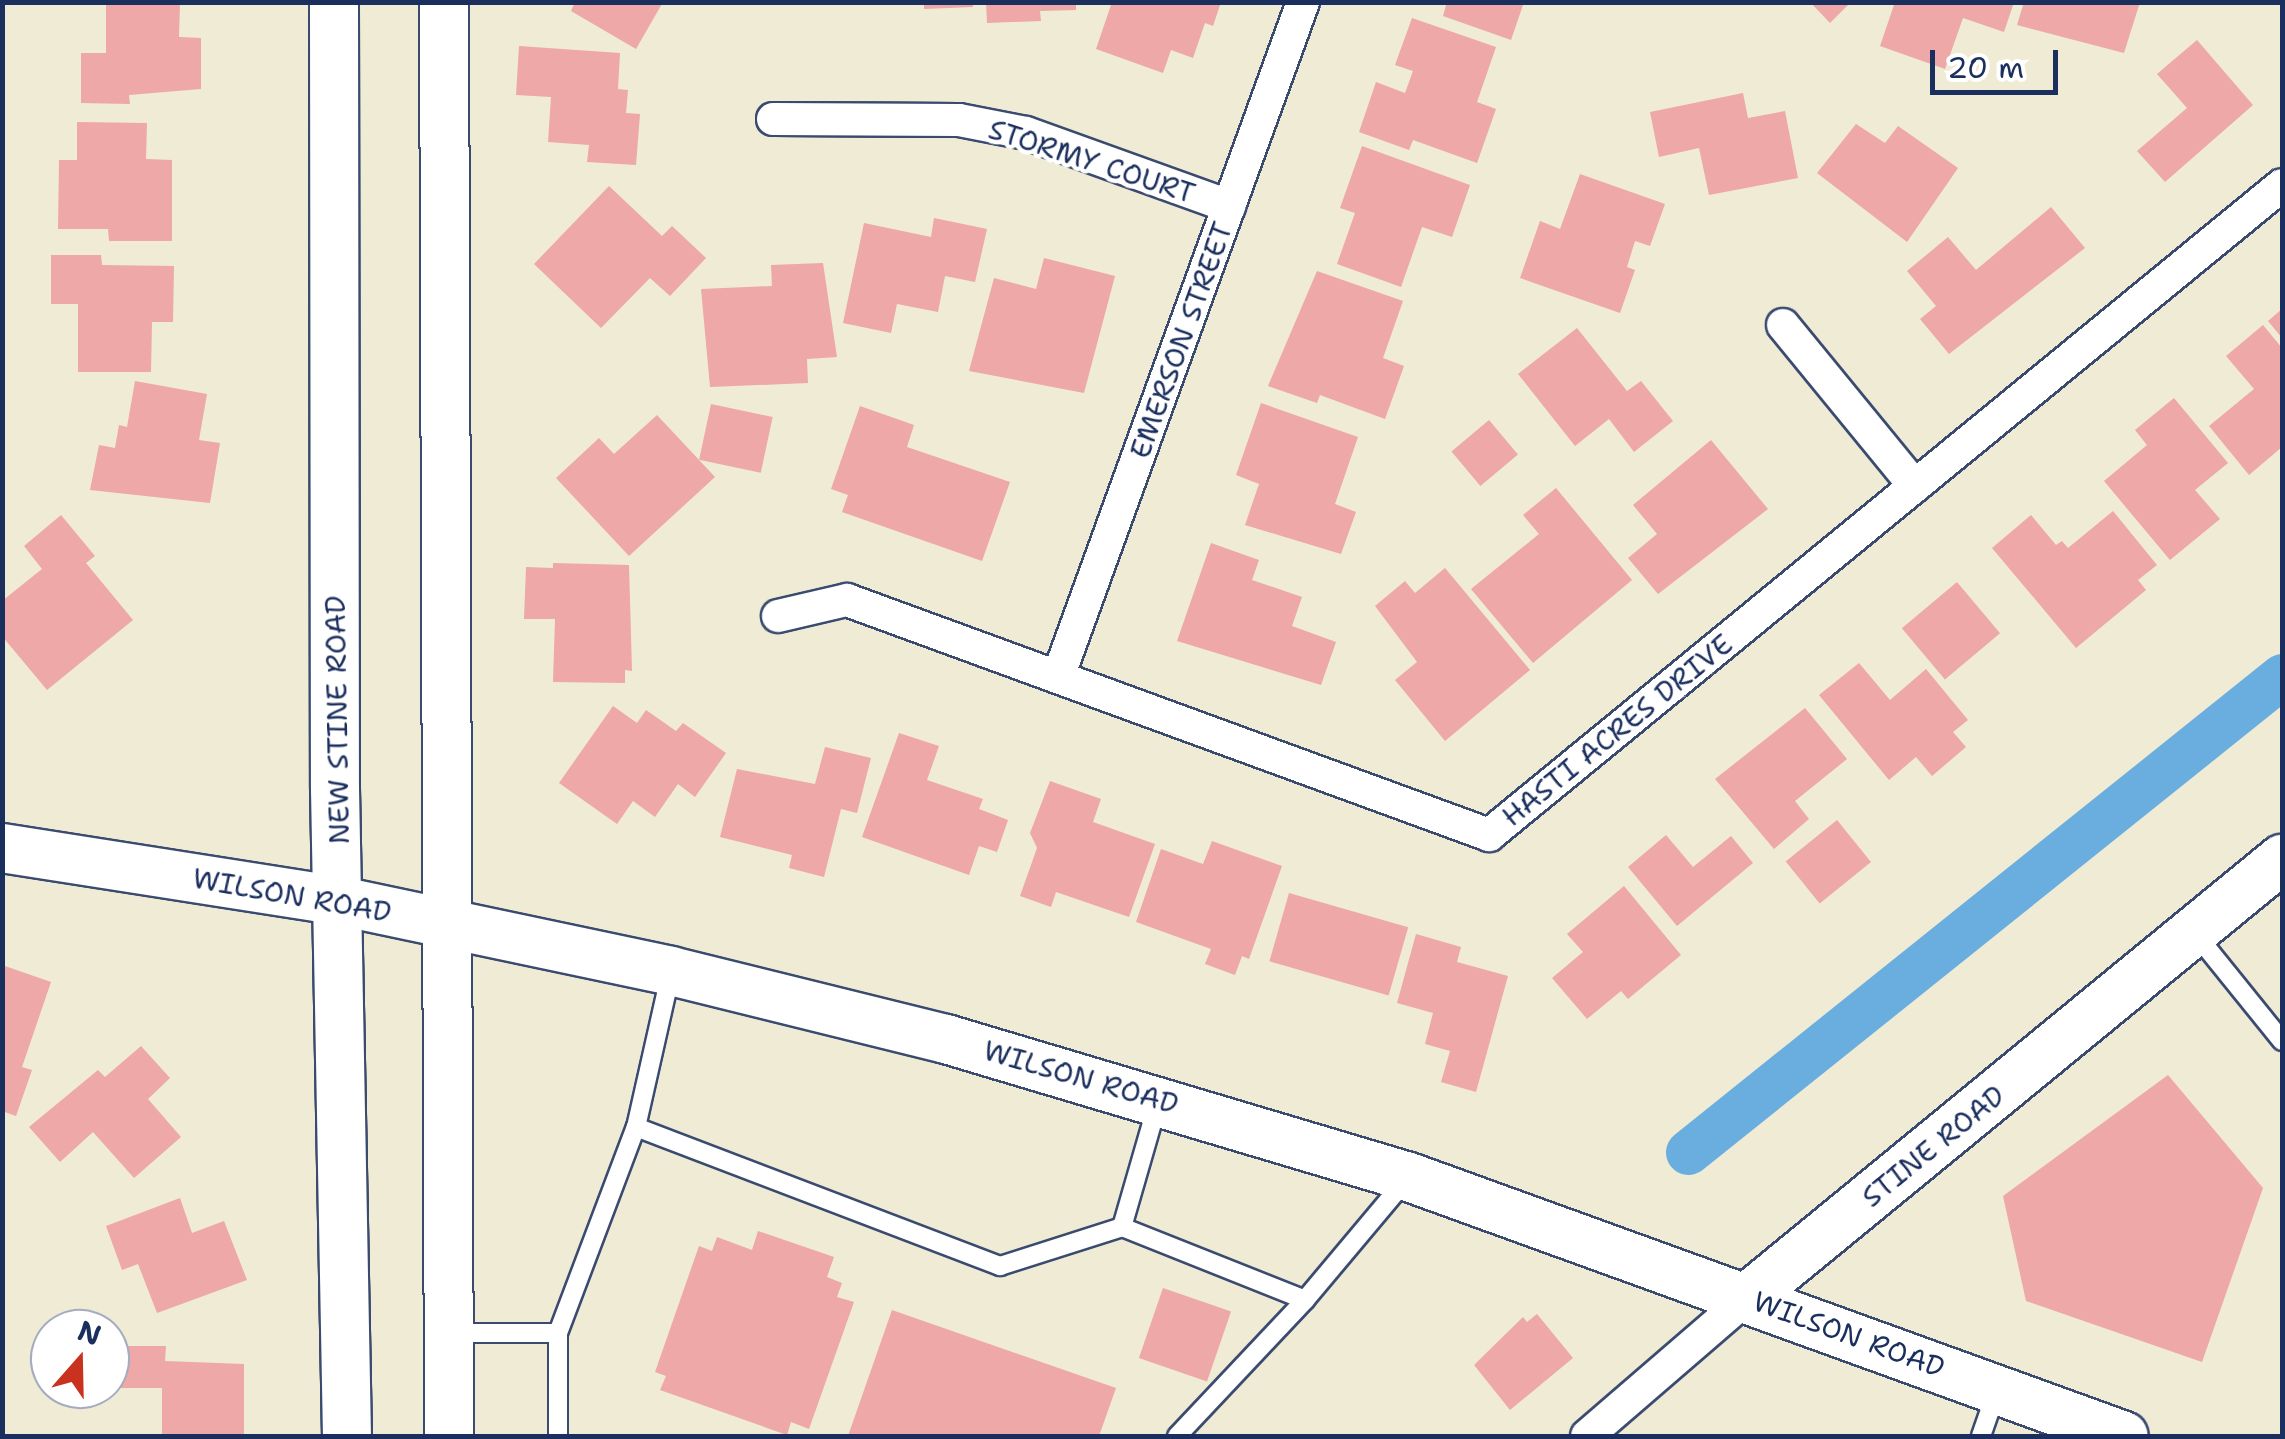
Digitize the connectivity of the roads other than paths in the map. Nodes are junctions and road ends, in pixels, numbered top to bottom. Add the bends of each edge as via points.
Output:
1 (334, 2) edge
2 (444, 2) edge
3 (1303, 2) edge
4 (774, 119) dead end
5 (2282, 185) edge
6 (1230, 206) junction
7 (1783, 326) dead end
8 (1914, 486) junction
9 (778, 616) dead end
10 (1058, 677) junction
11 (2, 848) edge
12 (2282, 859) edge
13 (340, 901) junction
14 (446, 924) junction
15 (2194, 932) junction
16 (671, 971) junction
17 (2282, 1041) edge
18 (1159, 1099) junction
19 (636, 1127) junction
20 (1409, 1177) junction
21 (1122, 1227) junction
22 (1748, 1297) junction
23 (1305, 1300) junction
24 (558, 1333) junction
25 (448, 1334) junction
26 (1997, 1390) junction
27 (347, 1436) edge
28 (449, 1436) edge
29 (558, 1436) edge
30 (1177, 1436) edge
31 (1586, 1436) edge
32 (1981, 1436) edge
33 (2124, 1436) edge

1 - 13 street, NEW STINE ROAD
2 - 14 street
3 - 6 street, EMERSON STREET
4 - 6 street, STORMY COURT via 960,120 1026,133
5 - 8 street, HASTI ACRES DRIVE
6 - 10 street, EMERSON STREET
7 - 8 street
8 - 10 street, HASTI ACRES DRIVE via 1489,835
9 - 10 street, HASTI ACRES DRIVE via 847,600
11 - 13 street, WILSON ROAD
12 - 15 street, STINE ROAD
13 - 14 street, WILSON ROAD
13 - 27 street, NEW STINE ROAD
14 - 16 street, WILSON ROAD
14 - 25 street
15 - 17 lane
15 - 22 street, STINE ROAD
16 - 18 street, WILSON ROAD
16 - 19 lane
18 - 20 street, WILSON ROAD
18 - 21 lane
19 - 21 lane via 1000,1266
19 - 24 lane
20 - 22 street, WILSON ROAD
20 - 23 lane
21 - 23 lane
22 - 26 street, WILSON ROAD
22 - 31 street, STINE ROAD
23 - 30 lane
24 - 25 lane
24 - 29 lane
25 - 28 street
26 - 32 lane
26 - 33 street, WILSON ROAD

